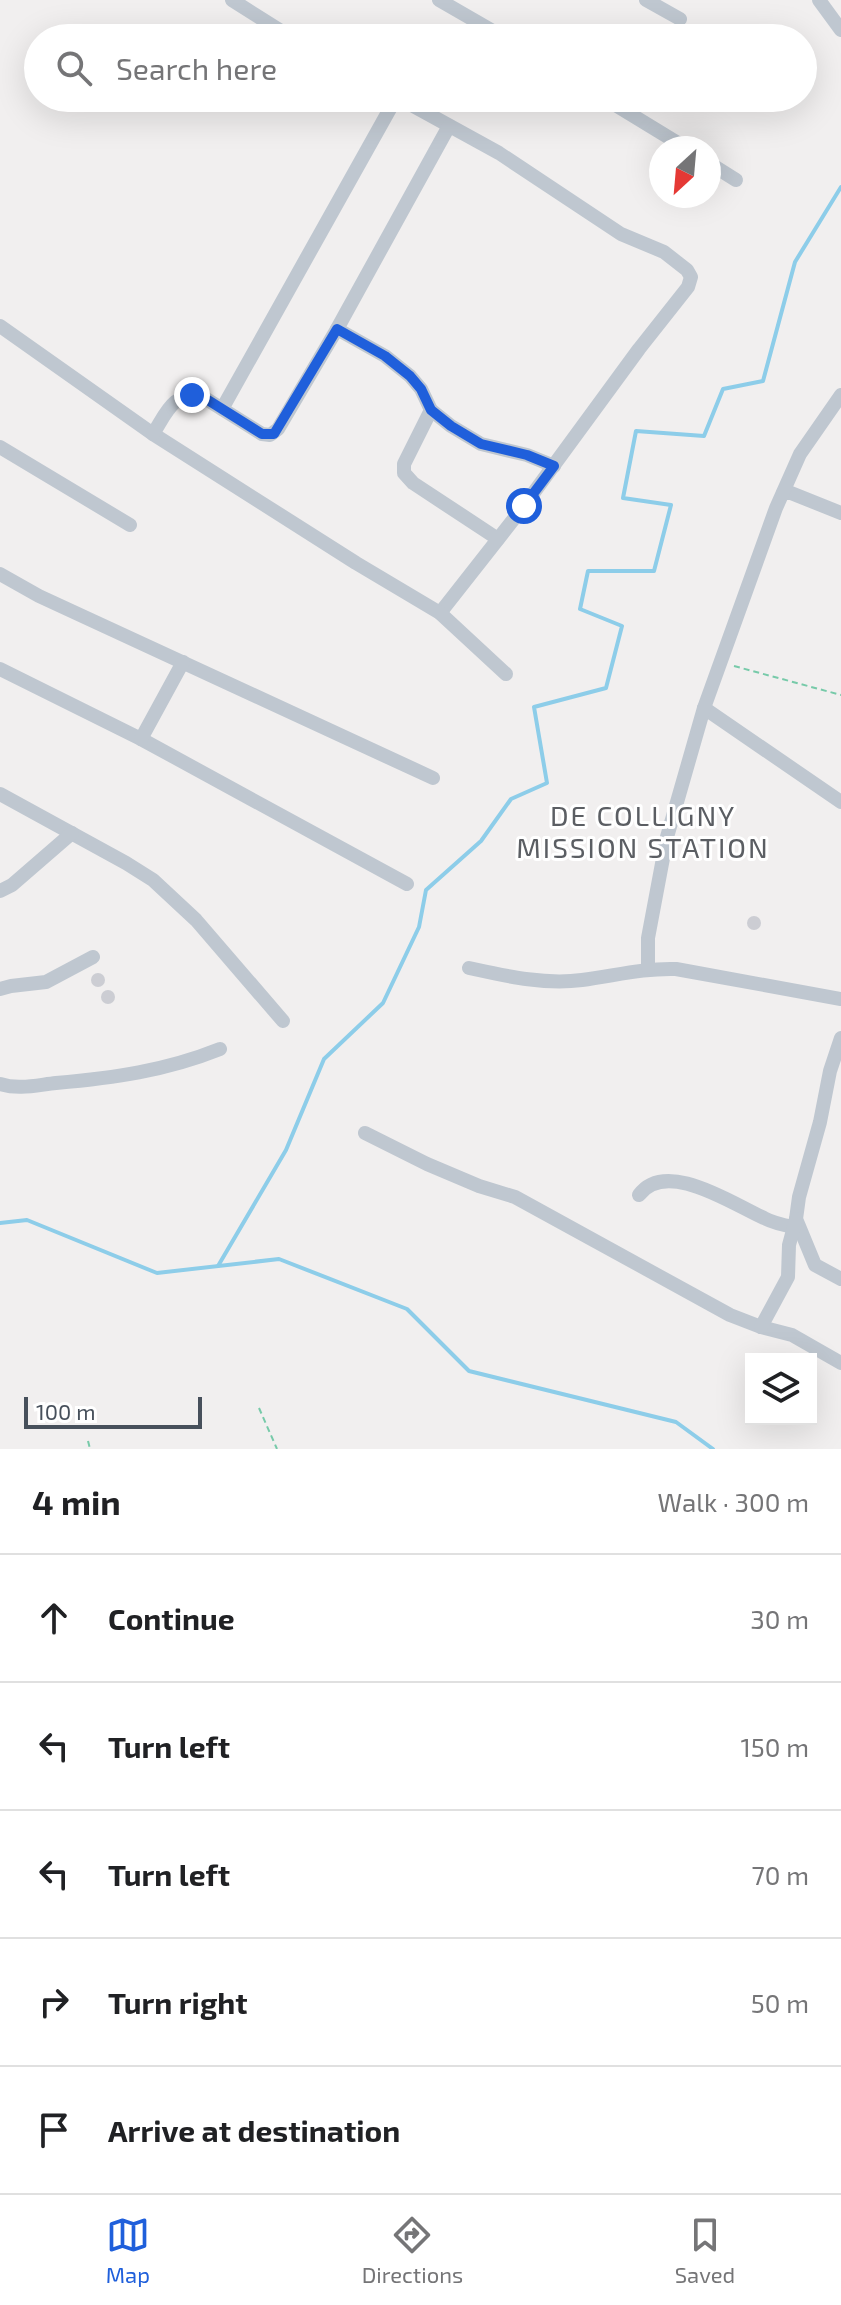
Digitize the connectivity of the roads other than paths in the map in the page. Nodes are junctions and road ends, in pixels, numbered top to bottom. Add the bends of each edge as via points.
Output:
1 (232, 0) edge
2 (439, 0) edge
3 (646, 0) edge
4 (819, 0) edge
5 (680, 19) dead end
6 (270, 24) edge
7 (481, 24) edge
8 (841, 30) edge
9 (390, 112) edge
10 (424, 112) edge
11 (627, 112) edge
12 (449, 126) junction
13 (666, 136) edge
14 (721, 171) edge
15 (736, 180) dead end
16 (0, 326) edge
17 (337, 329) junction
18 (841, 395) edge
19 (222, 409) junction
20 (431, 410) junction
21 (153, 434) junction
22 (0, 447) edge
23 (554, 466) junction
24 (783, 493) junction
25 (841, 513) edge
26 (130, 525) dead end
27 (498, 539) junction
28 (0, 574) edge
29 (440, 613) junction
30 (183, 662) junction
31 (0, 669) edge
32 (506, 674) dead end
33 (704, 708) junction
34 (141, 739) junction
35 (433, 778) dead end
36 (0, 794) edge
37 (841, 802) edge
38 (72, 833) junction
39 (407, 884) dead end
40 (0, 891) edge
41 (93, 957) dead end
42 (469, 968) dead end
43 (648, 968) junction
44 (0, 989) edge
45 (841, 999) edge
46 (283, 1021) dead end
47 (841, 1038) edge
48 (220, 1049) dead end
49 (0, 1084) edge
50 (365, 1133) dead end
51 (639, 1195) dead end
52 (795, 1223) junction
53 (841, 1279) edge
54 (761, 1327) junction
55 (841, 1363) edge

1 - 6 street
2 - 7 street
3 - 5 street
4 - 8 street
9 - 19 street
10 - 12 street
11 - 13 street
12 - 17 street
12 - 23 street via 621,234 674,258 690,275 688,287
14 - 15 street
16 - 21 street
17 - 19 street via 274,434 262,434
17 - 20 street via 410,376
18 - 24 street via 800,454
19 - 21 street via 203,397 183,396
20 - 23 street via 472,440
20 - 27 street via 404,473
21 - 29 street
22 - 26 street
23 - 27 street
24 - 25 street
24 - 33 street
27 - 29 street
28 - 30 street
29 - 32 street
30 - 34 street
30 - 35 street
31 - 34 street
33 - 37 street
33 - 43 street via 667,837 648,938
34 - 39 street
36 - 38 street
38 - 40 street
38 - 46 street via 163,889
41 - 44 street via 46,982
42 - 43 street via 554,981
43 - 45 street
47 - 52 street
48 - 49 street via 173,1066 107,1079
50 - 54 street via 427,1164 515,1197
51 - 52 street via 654,1183 688,1185 712,1191 770,1221
52 - 53 street via 815,1265
52 - 54 street via 788,1277
54 - 55 street via 792,1335

